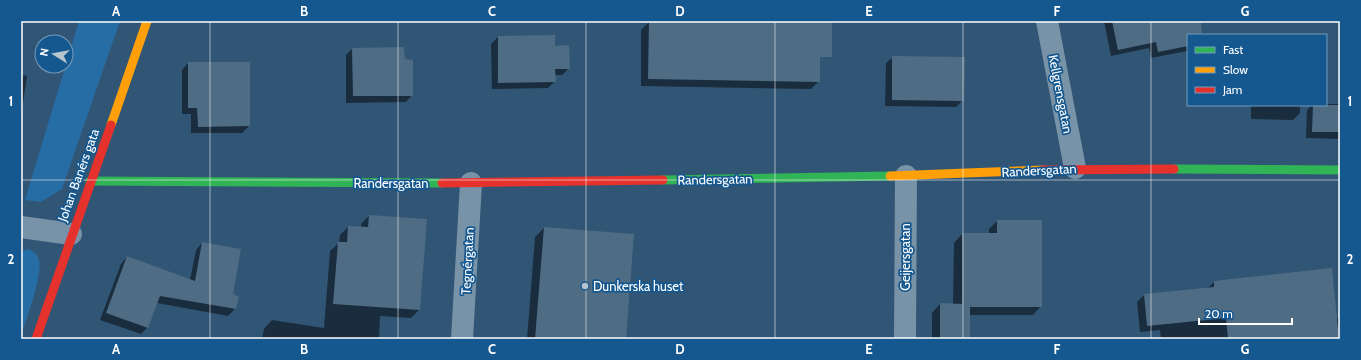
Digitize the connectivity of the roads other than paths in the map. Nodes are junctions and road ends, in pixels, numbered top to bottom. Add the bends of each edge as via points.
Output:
1 (147, 21) edge
2 (1047, 21) edge
3 (1075, 168) junction
4 (1340, 170) edge
5 (906, 176) junction
6 (90, 181) junction
7 (471, 183) junction
8 (21, 227) edge
9 (71, 234) junction
10 (36, 339) edge
11 (462, 339) edge
12 (905, 339) edge

1 - 6 street, Johan Banérs gata
2 - 3 street, Kellgrensgatan
3 - 4 street, Randersgatan
3 - 5 street, Randersgatan
5 - 7 street, Randersgatan
5 - 12 street, Geijersgatan
6 - 7 street, Randersgatan
6 - 9 street, Johan Banérs gata
7 - 11 street, Tegnérgatan
8 - 9 street
9 - 10 street, Johan Banérs gata

